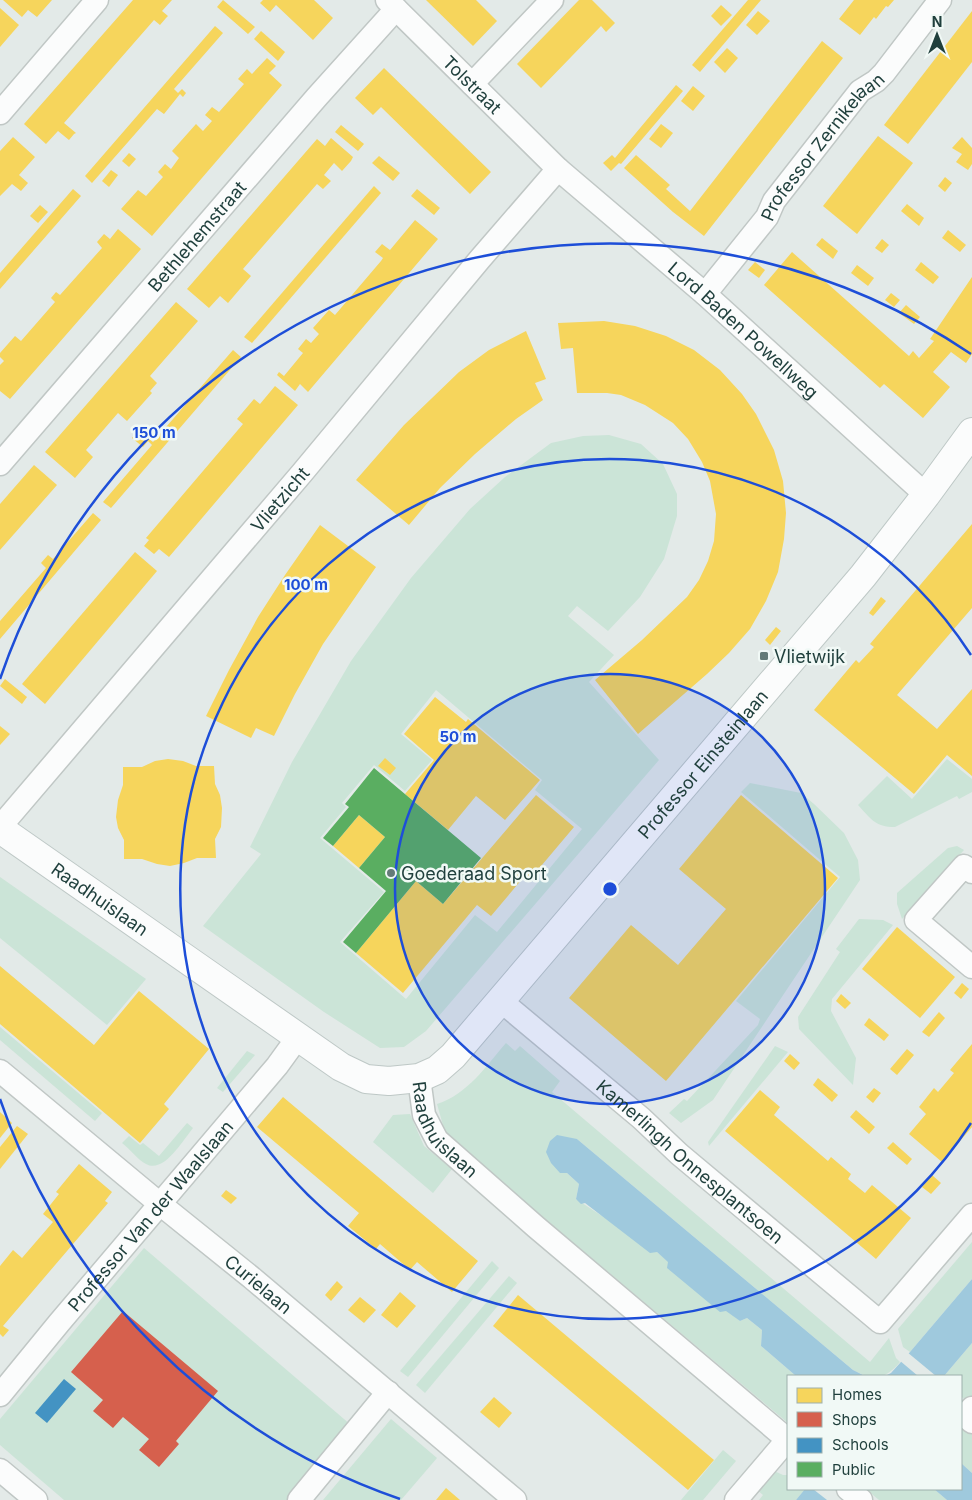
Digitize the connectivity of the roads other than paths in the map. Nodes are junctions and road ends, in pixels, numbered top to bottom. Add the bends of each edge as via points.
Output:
1 (97, 0) edge
2 (552, 0) edge
3 (940, 0) edge
4 (392, 5) edge
5 (472, 84) junction
6 (0, 113) edge
7 (558, 169) junction
8 (705, 294) junction
9 (972, 432) edge
10 (0, 464) edge
11 (926, 495) junction
12 (0, 828) edge
13 (972, 872) edge
14 (972, 967) edge
15 (501, 1001) junction
16 (298, 1036) junction
17 (0, 1070) edge
18 (419, 1078) junction
19 (160, 1204) junction
20 (972, 1215) edge
21 (388, 1392) junction
22 (0, 1395) edge
23 (787, 1438) edge
24 (787, 1440) edge
25 (0, 1470) edge
26 (849, 1490) edge
27 (36, 1500) edge
28 (299, 1500) edge
29 (515, 1500) edge
30 (736, 1500) edge
31 (861, 1500) edge

1 - 6 street
2 - 5 street
3 - 8 street, Professor Zernikelaan via 884,72 860,91 774,201 767,217
4 - 5 street, Tolstraat
4 - 10 street, Bethlehemstraat via 316,98
5 - 7 street, Tolstraat
7 - 8 street, Lord Baden Powellweg
7 - 12 street, Vlietzicht
8 - 11 street, Lord Baden Powellweg
9 - 11 street, Professor Einsteinlaan
11 - 15 street, Professor Einsteinlaan via 863,576
12 - 16 street, Raadhuislaan
13 - 14 street via 964,866 916,920
15 - 18 street, Professor Einsteinlaan via 453,1056 437,1070
15 - 20 street, Kamerlingh Onnesplantsoen via 880,1322
16 - 18 street, Raadhuislaan via 341,1067 366,1079
16 - 19 street, Professor Van der Waalslaan via 277,1066
17 - 19 street, Curielaan
18 - 23 street, Raadhuislaan via 424,1114 437,1140
19 - 21 street, Curielaan
19 - 22 street, Professor Van der Waalslaan
21 - 28 street
21 - 29 street, Curielaan
24 - 30 street
25 - 27 street
26 - 31 street

